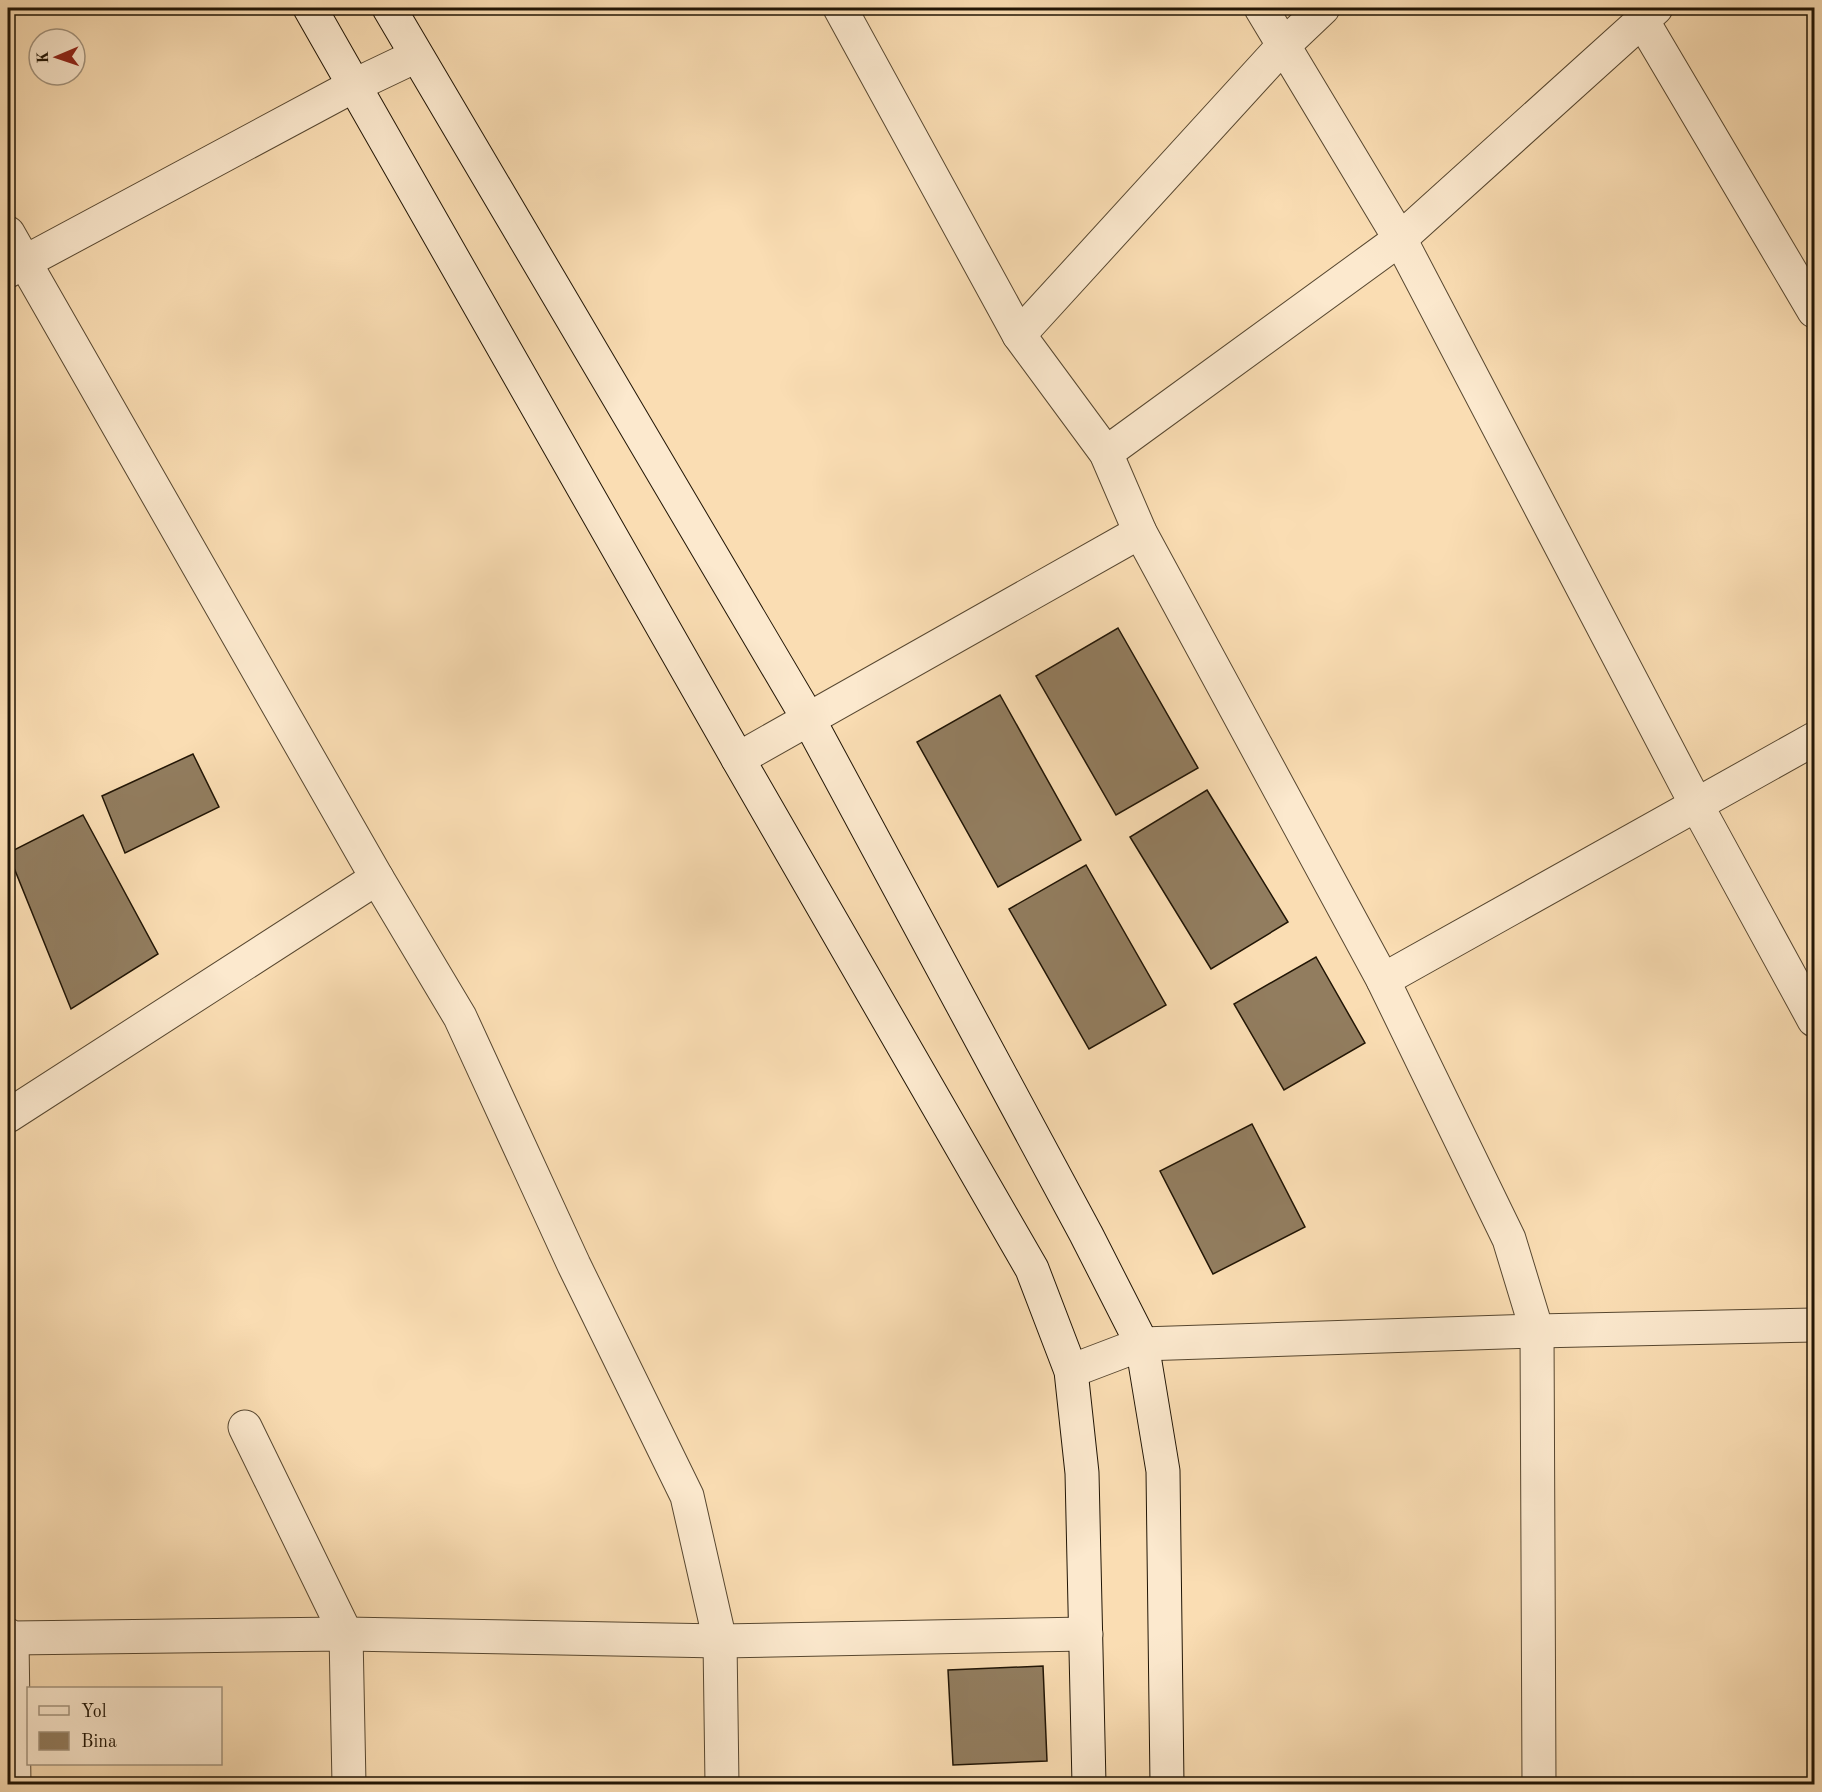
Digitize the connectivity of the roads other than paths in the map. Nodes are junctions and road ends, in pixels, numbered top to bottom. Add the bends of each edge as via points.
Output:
1 (310, 8) edge
2 (388, 8) edge
3 (840, 8) edge
4 (1261, 8) edge
5 (1323, 8) edge
6 (1649, 14) edge
7 (1283, 46) junction
8 (416, 56) junction
9 (353, 86) junction
10 (8, 233) edge
11 (1400, 239) junction
12 (16, 266) edge
13 (1815, 311) edge
14 (1019, 335) junction
15 (1106, 453) junction
16 (1140, 532) junction
17 (809, 720) junction
18 (1815, 740) edge
19 (738, 759) junction
20 (1696, 804) junction
21 (377, 878) junction
22 (1383, 980) junction
23 (1815, 1020) edge
24 (8, 1116) edge
25 (1815, 1325) edge
26 (1537, 1331) junction
27 (1142, 1344) junction
28 (1071, 1371) junction
29 (245, 1427) dead end
30 (346, 1634) junction
31 (1086, 1634) junction
32 (10, 1636) edge
33 (720, 1641) junction
34 (15, 1785) edge
35 (349, 1785) edge
36 (722, 1785) edge
37 (1089, 1785) edge
38 (1167, 1785) edge
39 (1539, 1785) edge

1 - 9 street
2 - 8 street
3 - 14 street
4 - 7 street
5 - 7 street
6 - 11 street
6 - 13 street
7 - 11 street
7 - 14 street
8 - 9 street
8 - 17 street
9 - 12 street
9 - 19 street
10 - 12 street
11 - 15 street
11 - 20 street
12 - 21 street
14 - 15 street
15 - 16 street
16 - 17 street
16 - 22 street
17 - 19 street
17 - 27 street via 1081,1223
18 - 20 street
19 - 28 street via 1032,1269
20 - 22 street
20 - 23 street
21 - 24 street
21 - 33 street via 460,1017 574,1265 687,1496
22 - 26 street via 1509,1239
25 - 26 street
26 - 27 street
26 - 39 street
27 - 28 street
27 - 38 street via 1163,1471
28 - 31 street via 1082,1473
29 - 30 street
30 - 32 street
30 - 33 street
30 - 35 street
31 - 33 street
31 - 37 street
32 - 34 street
33 - 36 street

